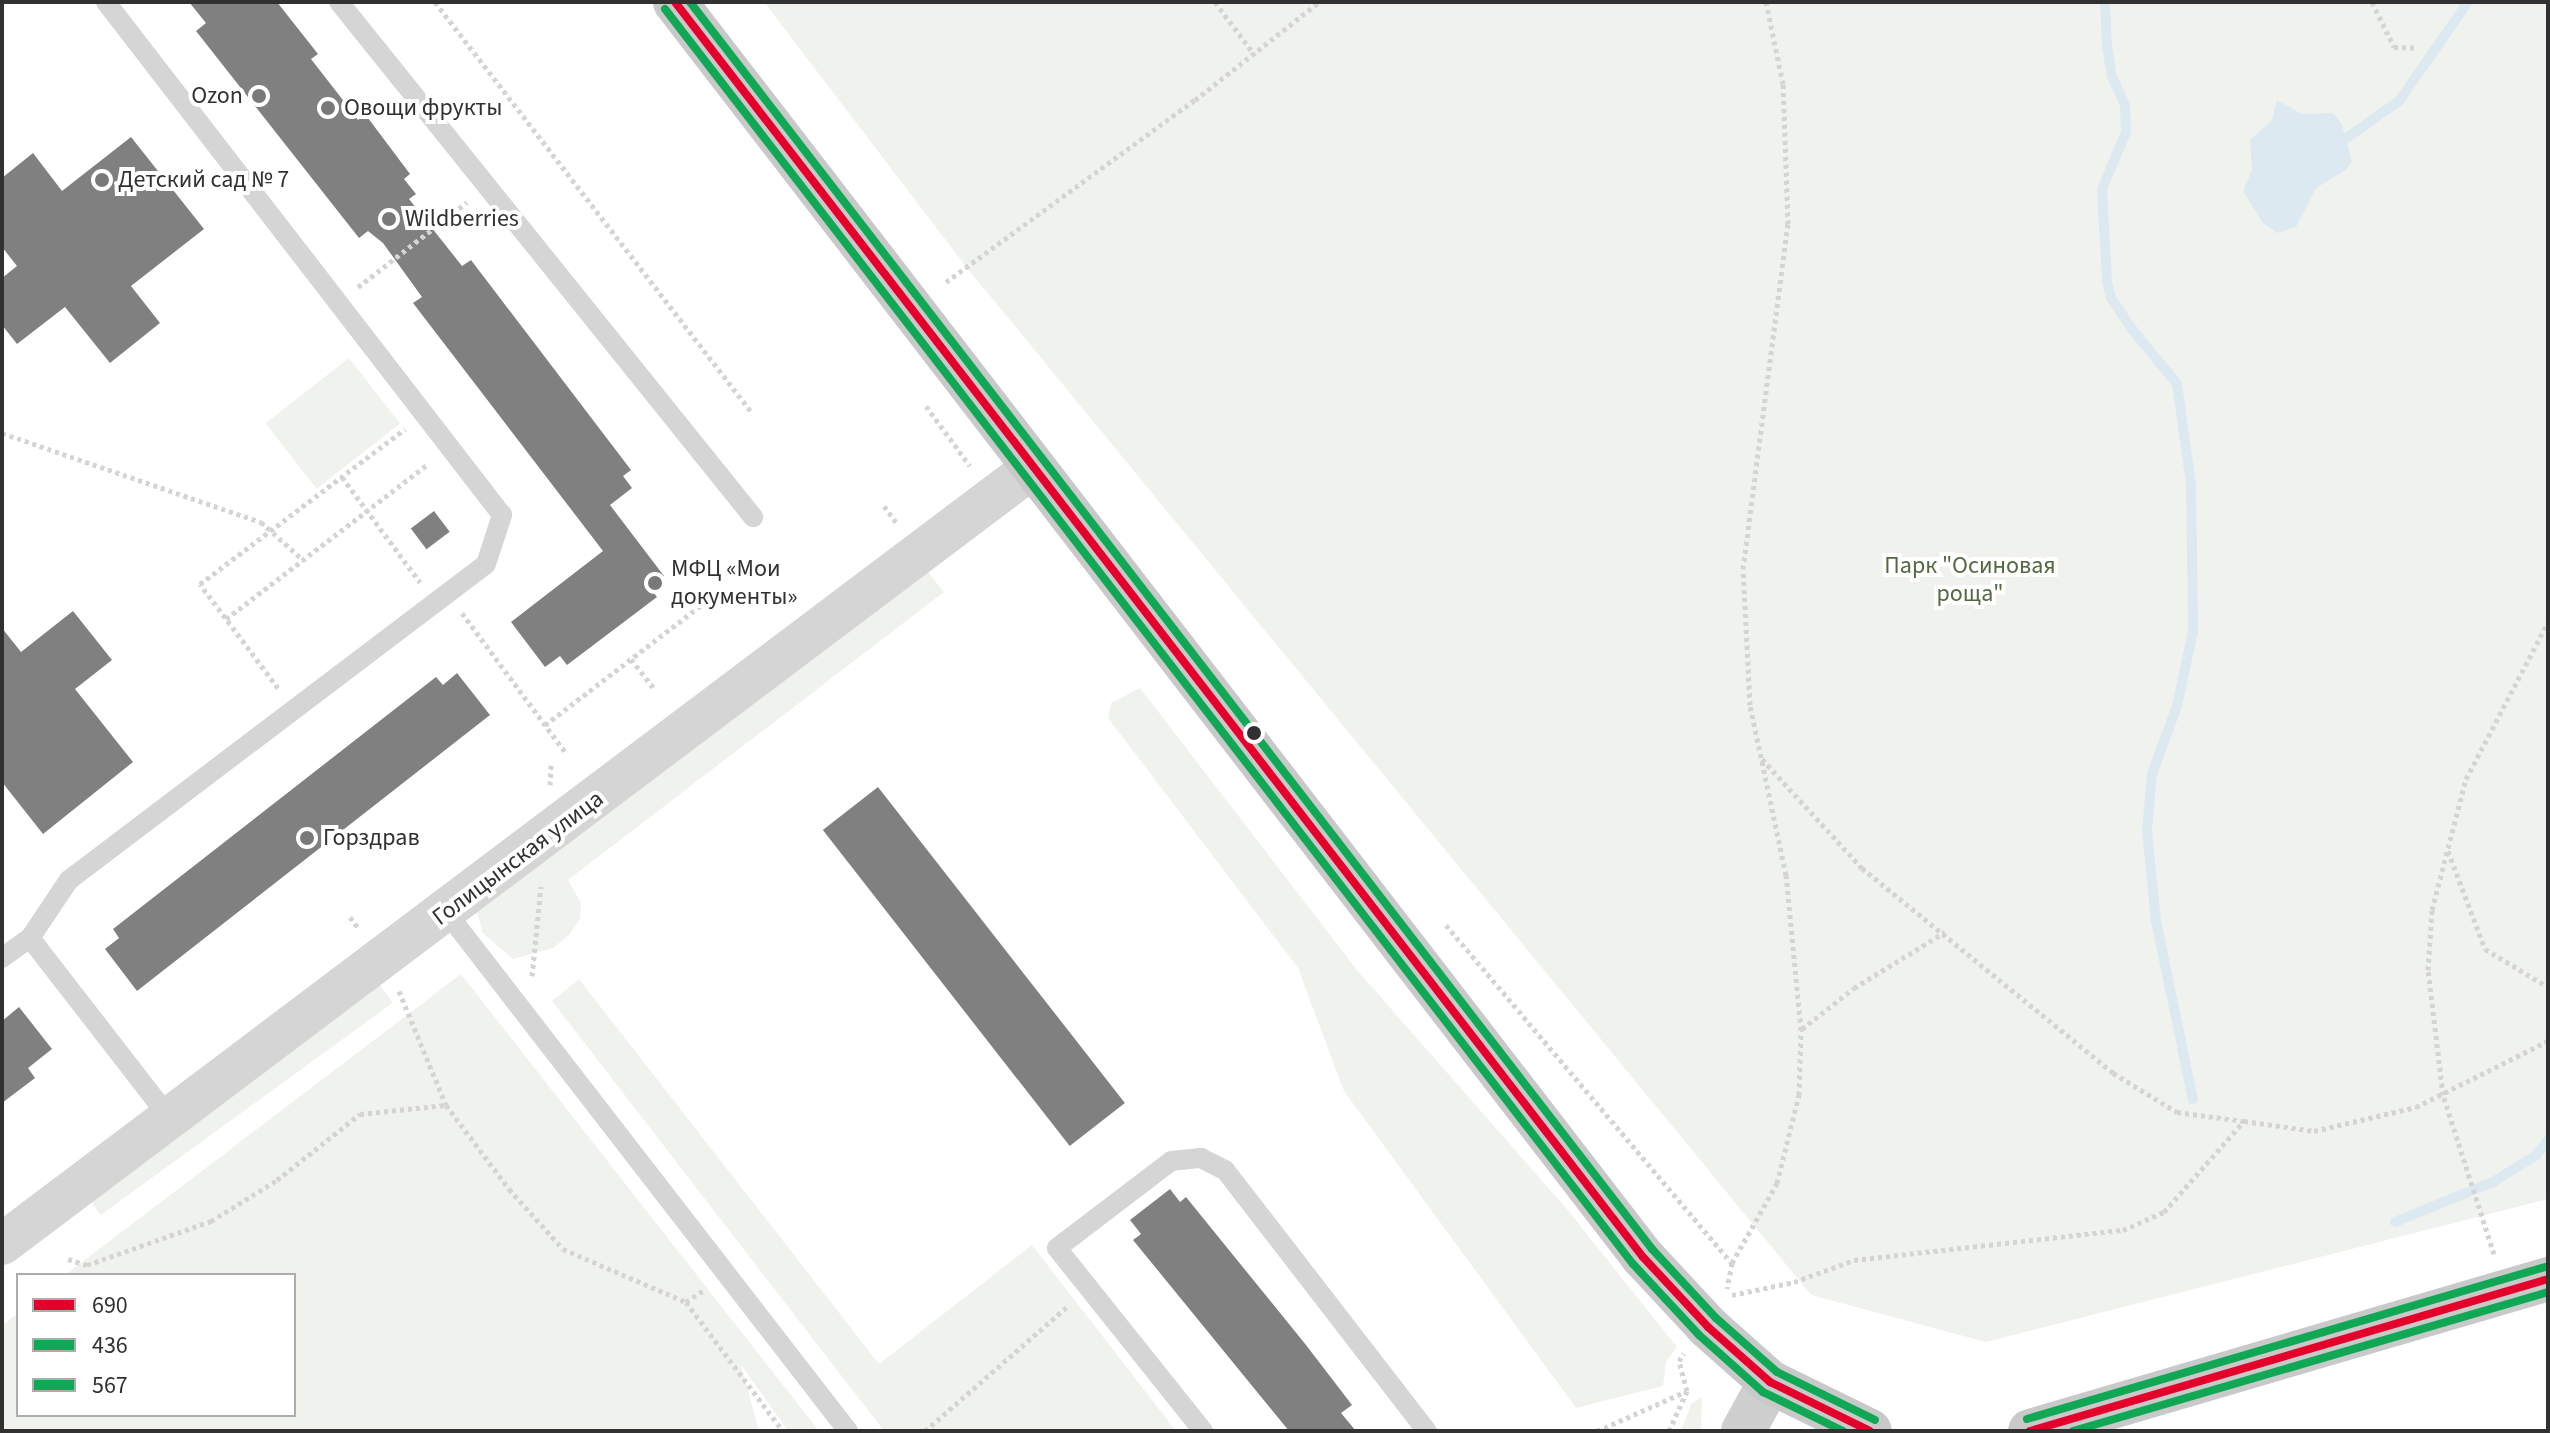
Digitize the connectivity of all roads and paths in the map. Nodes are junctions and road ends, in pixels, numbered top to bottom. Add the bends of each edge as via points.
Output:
1 (106, 2) edge
2 (339, 2) edge
3 (435, 2) edge
4 (675, 2) edge
5 (1215, 2) edge
6 (1319, 2) edge
7 (1766, 2) edge
8 (2372, 2) edge
9 (2418, 48) dead end
10 (1254, 54) junction
11 (486, 186) junction
12 (946, 282) dead end
13 (338, 302) junction
14 (926, 406) dead end
15 (424, 414) junction
16 (753, 414) dead end
17 (2, 433) edge
18 (450, 447) junction
19 (1032, 468) junction
20 (342, 477) junction
21 (969, 479) dead end
22 (884, 506) dead end
23 (368, 510) junction
24 (753, 517) dead end
25 (902, 530) dead end
26 (272, 531) junction
27 (303, 560) junction
28 (722, 589) dead end
29 (441, 598) junction
30 (226, 619) junction
31 (2548, 622) edge
32 (631, 659) junction
33 (653, 687) dead end
34 (294, 709) junction
35 (545, 725) junction
36 (566, 753) dead end
37 (1762, 758) junction
38 (2447, 848) junction
39 (447, 913) junction
40 (350, 917) dead end
41 (1446, 925) dead end
42 (1945, 932) junction
43 (30, 938) junction
44 (379, 956) junction
45 (2, 958) edge
46 (2548, 987) edge
47 (1801, 1030) junction
48 (2548, 1041) edge
49 (2443, 1095) junction
50 (446, 1105) junction
51 (168, 1116) junction
52 (2244, 1121) junction
53 (2, 1244) edge
54 (68, 1259) dead end
55 (1732, 1263) junction
56 (2548, 1279) edge
57 (2505, 1293) junction
58 (1077, 1297) dead end
59 (1689, 1346) dead end
60 (1770, 1382) junction
61 (1687, 1391) junction
62 (783, 1431) edge
63 (848, 1431) edge
64 (925, 1431) edge
65 (1203, 1431) edge
66 (1427, 1431) edge
67 (1597, 1431) edge
68 (1669, 1431) edge
69 (1743, 1431) edge
70 (1870, 1431) edge
71 (2030, 1431) edge

1 - 13 lane
2 - 11 lane
3 - 16 path
4 - 19 main road
5 - 10 path
6 - 10 path
7 - 37 path via 1783,84 1788,224 1743,569 1750,705
8 - 9 path via 2394,47
10 - 12 path
11 - 13 path
11 - 24 lane
13 - 15 lane
14 - 21 path via 970,463
15 - 18 lane
15 - 20 path
17 - 26 path via 261,522
18 - 23 path
18 - 29 lane via 502,515 486,564
19 - 39 street, Голицынская улица
19 - 60 main road via 1643,1257 1708,1327
20 - 23 path
20 - 26 path
22 - 25 path
23 - 27 path
23 - 29 path
26 - 27 path
26 - 30 path via 200,584
27 - 30 path
28 - 32 path
29 - 34 lane
29 - 35 path
30 - 34 path
31 - 38 path via 2466,779
32 - 33 path
32 - 35 path
34 - 43 lane via 69,880
35 - 36 path
37 - 42 path via 1862,868
37 - 47 path via 1786,875
38 - 46 path via 2485,949
38 - 49 path via 2432,910 2428,970
39 - 44 street, Голицынская улица
39 - 63 lane
40 - 44 path
41 - 55 path
42 - 47 path via 1854,988
42 - 52 path via 2113,1073 2177,1112
43 - 45 lane
43 - 51 lane
44 - 50 path via 407,1006
44 - 51 street, Голицынская улица
47 - 55 path via 1799,1095 1777,1183
48 - 49 path
49 - 52 path via 2314,1131
49 - 57 path
50 - 54 path via 360,1114 277,1180 211,1221 87,1265
50 - 62 path via 563,1249 686,1302
51 - 53 street, Голицынская улица
52 - 55 path via 2164,1212 2123,1230 1854,1260 1794,1282 1726,1297
56 - 57 main road
57 - 71 main road
58 - 64 path
59 - 61 path via 1679,1361
60 - 69 main road
60 - 70 main road
61 - 67 path
61 - 68 path
65 - 66 lane via 1057,1248 1171,1161 1201,1158 1225,1170

